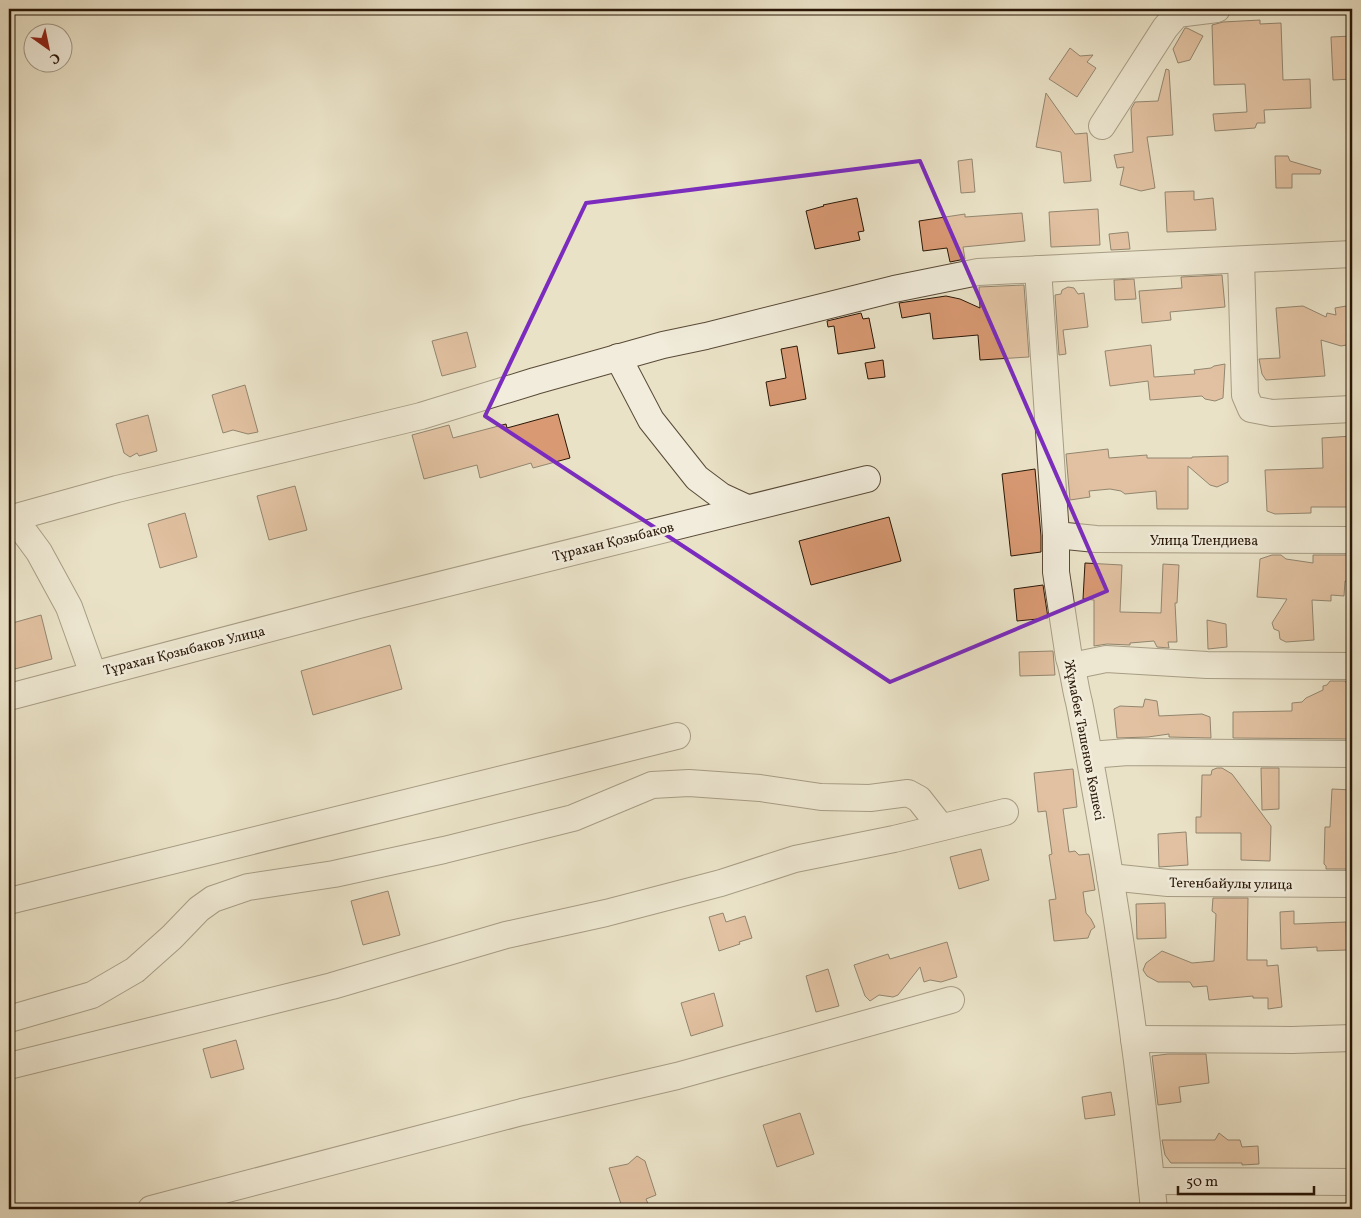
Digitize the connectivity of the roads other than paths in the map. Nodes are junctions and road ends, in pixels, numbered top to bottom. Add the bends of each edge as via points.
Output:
1 (1217, 9) edge
2 (1102, 126) dead end
3 (1352, 254) edge
4 (1240, 260) junction
5 (1038, 270) junction
6 (618, 357) junction
7 (1352, 410) edge
8 (867, 479) dead end
9 (747, 508) junction
10 (11, 518) edge
11 (1056, 535) junction
12 (1352, 540) edge
13 (359, 605) joint
14 (1072, 666) junction
15 (1352, 666) edge
16 (93, 674) junction
17 (9, 696) edge
18 (677, 736) dead end
19 (1352, 754) edge
20 (1090, 755) junction
21 (1005, 812) dead end
22 (941, 827) junction
23 (1110, 876) junction
24 (1352, 884) edge
25 (9, 901) edge
26 (952, 1000) dead end
27 (9, 1019) edge
28 (1352, 1038) edge
29 (1134, 1039) junction
30 (9, 1066) edge
31 (1151, 1181) junction
32 (1352, 1182) edge
33 (151, 1209) edge
34 (1154, 1209) edge

1 - 2 street via 1177,14
3 - 4 street
4 - 5 street
4 - 7 street via 1245,395 1251,409 1272,413
5 - 6 street via 978,272 894,289
5 - 11 street, Жұмабек Тәшенов Көшесі
6 - 9 street via 651,420 697,478 721,496
6 - 10 street via 421,416 117,489
8 - 9 street, Тұрахан Қозыбаков
9 - 13 street, Тұрахан Қозыбаков
10 - 16 street via 39,552 69,607
11 - 12 street, Улица Тлендиева via 1096,539
11 - 14 street, Жұмабек Тәшенов Көшесі via 1056,572
13 - 16 street, Тұрахан Қозыбаков Улица
14 - 15 street via 1106,658 1207,665
14 - 20 street, Жұмабек Тәшенов Көшесі
16 - 17 street, Тұрахан Қозыбаков Улица
18 - 25 street
19 - 20 street via 1128,752
20 - 23 street, Жұмабек Тәшенов Көшесі
21 - 22 street
22 - 27 street via 919,799 908,793 870,798 821,797 698,783 652,785 573,818 334,874 248,887 213,899 135,970 92,995
22 - 30 street via 795,859 720,883 506,936 332,986
23 - 24 street, Тегенбайулы улица via 1168,883
23 - 29 street, Жұмабек Тәшенов Көшесі
26 - 33 street via 677,1076 522,1112
28 - 29 street
29 - 31 street, Жұмабек Тәшенов Көшесі
31 - 32 street
31 - 34 street, Жұмабек Тәшенов Көшесі

